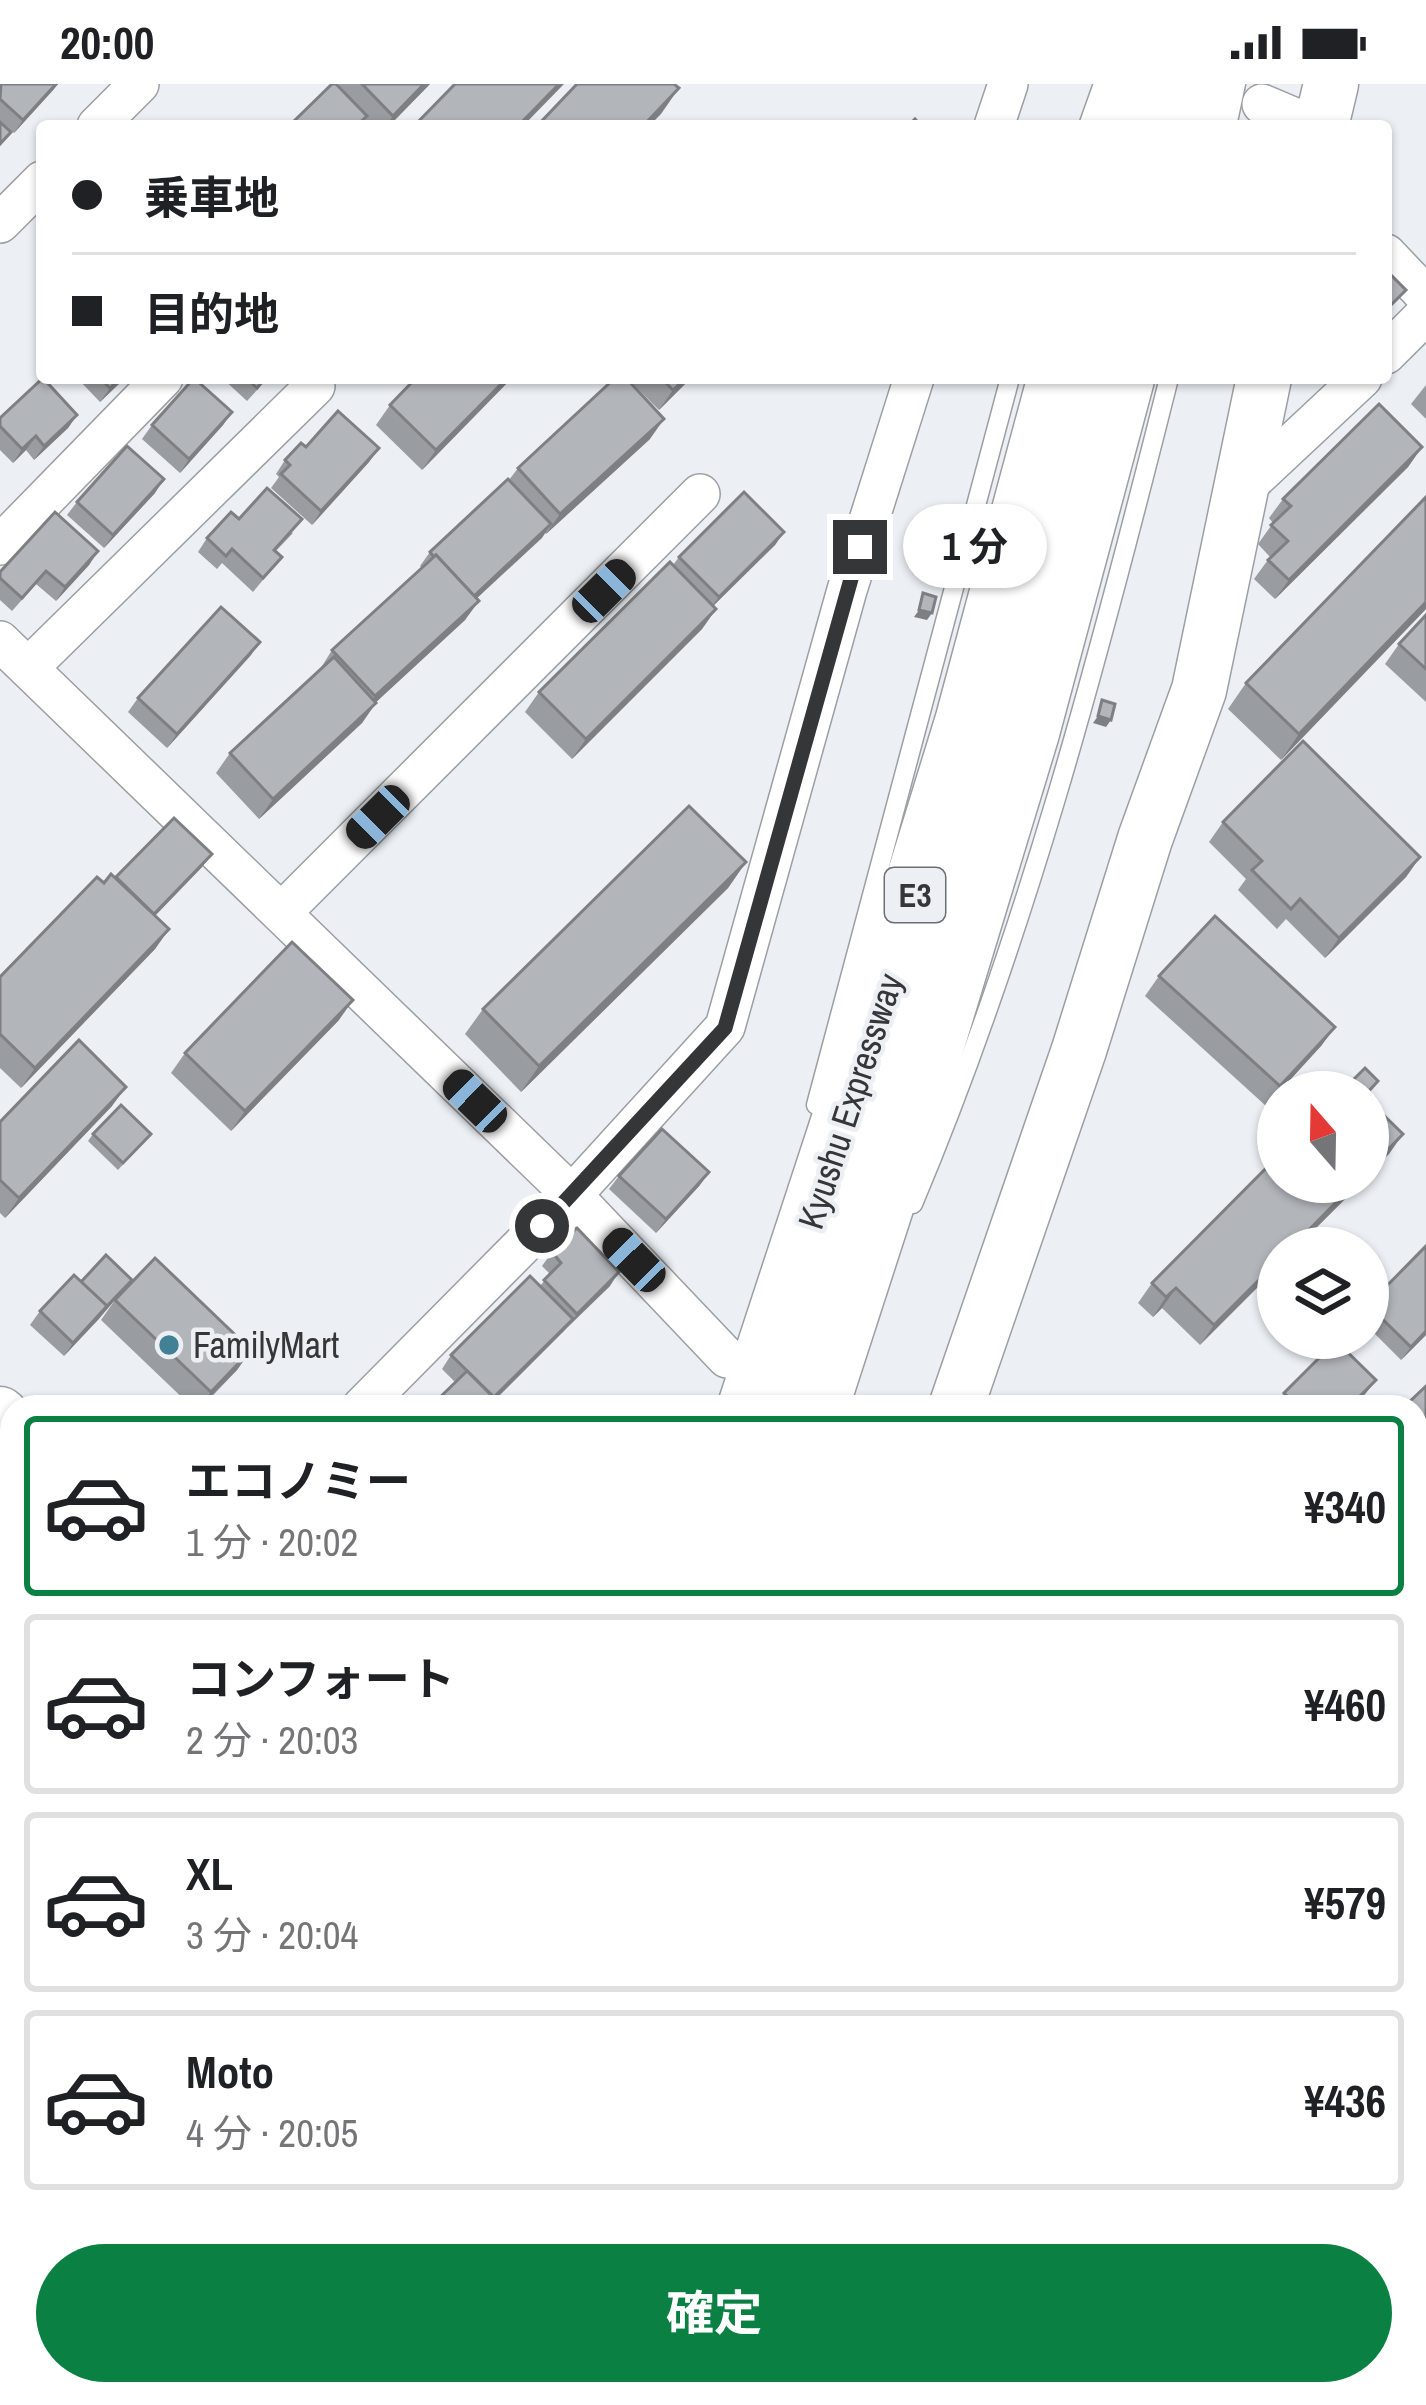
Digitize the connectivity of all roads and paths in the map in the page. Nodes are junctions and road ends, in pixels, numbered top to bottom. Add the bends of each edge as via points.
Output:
1 (139, 84) edge
2 (1007, 84) edge
3 (1103, 84) edge
4 (1137, 84) edge
5 (1197, 84) edge
6 (1331, 84) edge
7 (1249, 94) edge
8 (103, 120) edge
9 (996, 120) edge
10 (1090, 120) edge
11 (1128, 120) edge
12 (1188, 120) edge
13 (1231, 120) edge
14 (1305, 120) edge
15 (1320, 120) edge
16 (36, 187) edge
17 (0, 223) edge
18 (1392, 260) edge
19 (1426, 296) edge
20 (1426, 314) edge
21 (1392, 349) edge
22 (158, 384) edge
23 (912, 384) edge
24 (1008, 384) edge
25 (1059, 384) edge
26 (1119, 384) edge
27 (1168, 384) edge
28 (1263, 384) edge
29 (314, 386) dead end
30 (1368, 391) edge
31 (1239, 493) junction
32 (700, 494) dead end
33 (0, 545) edge
34 (0, 640) edge
35 (28, 668) junction
36 (281, 913) junction
37 (814, 1115) dead end
38 (572, 1195) junction
39 (907, 1220) dead end
40 (774, 1272) dead end
41 (863, 1324) dead end
42 (739, 1383) edge
43 (374, 1395) edge
44 (744, 1395) edge
45 (819, 1395) edge
46 (833, 1395) edge
47 (960, 1395) edge

1 - 8 street
2 - 9 street
3 - 10 lane
4 - 11 highway
5 - 12 highway
6 - 15 street
7 - 13 lane
7 - 14 street
16 - 17 street
18 - 19 street
20 - 21 street
22 - 33 street
23 - 38 street via 725,1028
24 - 37 lane
25 - 42 highway, Kyushu Expressway / E3 via 968,723 850,1105
26 - 45 highway, Kyushu Expressway / E3 via 1026,732
27 - 39 lane via 1022,906
28 - 31 street
29 - 35 street
30 - 31 street
31 - 47 street via 1199,690
32 - 36 street
34 - 35 street
35 - 36 street
36 - 38 street
38 - 42 street
38 - 43 street
40 - 44 lane
41 - 46 lane

